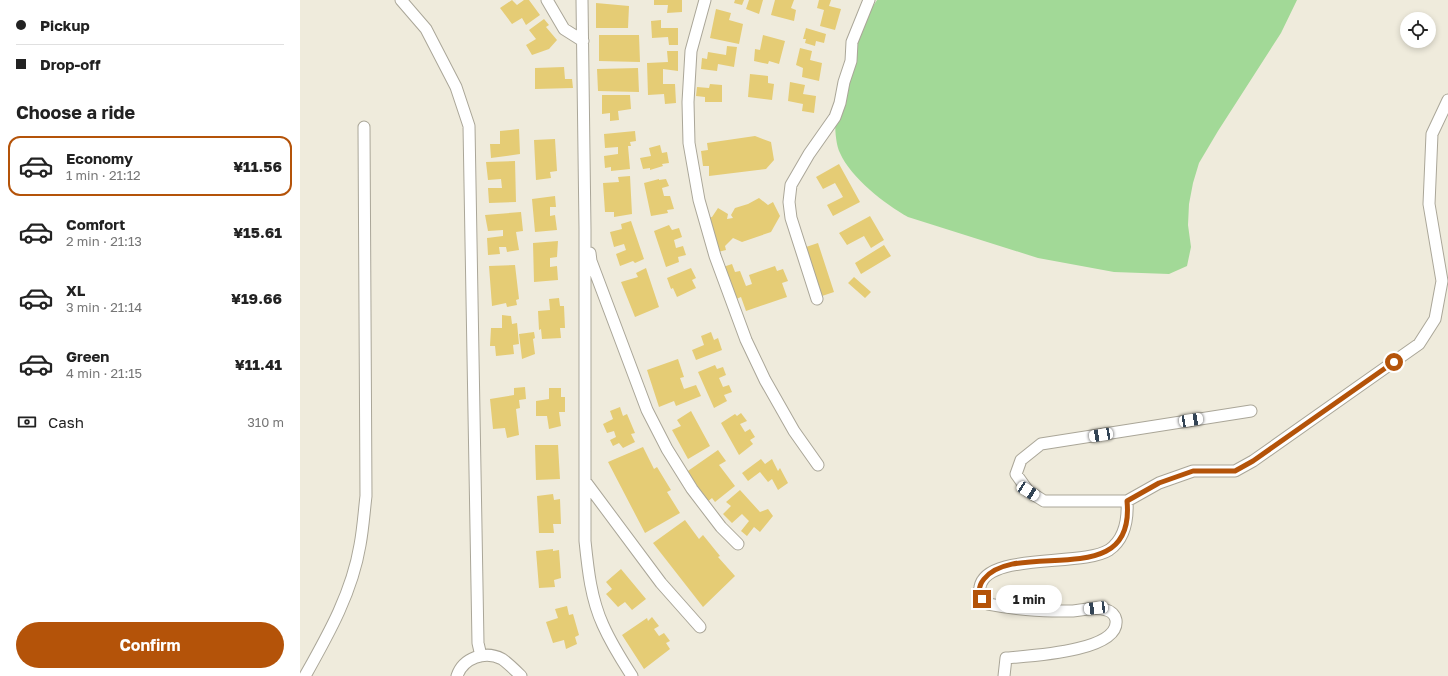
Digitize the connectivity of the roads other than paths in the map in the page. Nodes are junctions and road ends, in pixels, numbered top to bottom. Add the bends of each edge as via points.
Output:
1 (401, 0) edge
2 (547, 0) edge
3 (582, 0) edge
4 (705, 0) edge
5 (869, 0) edge
6 (583, 41) junction
7 (1448, 100) edge
8 (364, 128) dead end
9 (585, 229) junction
10 (817, 299) dead end
11 (1251, 411) dead end
12 (818, 465) dead end
13 (585, 481) junction
14 (1127, 501) junction
15 (738, 544) dead end
16 (700, 627) dead end
17 (481, 656) junction
18 (305, 676) edge
19 (457, 676) edge
20 (521, 676) edge
21 (632, 676) edge
22 (1004, 676) edge

1 - 17 street via 426,29 456,87 469,126 478,643
2 - 6 street via 564,29
3 - 6 street
4 - 12 street via 691,51 688,102 689,143 699,200 715,256 746,340 794,431
5 - 10 street via 852,42 851,61 835,117 791,185 789,202 792,218
6 - 9 street
7 - 14 street via 1432,134 1429,204 1442,281 1435,319 1419,344 1235,471 1193,471 1159,483
8 - 18 street via 366,496 360,546 348,587 336,621
9 - 13 street
9 - 15 street via 591,261 647,410 666,449 692,489 721,527
11 - 14 street via 1041,444 1021,460 1016,474 1028,491 1044,501
13 - 16 street via 661,582
13 - 21 street via 585,542 594,599 603,624
14 - 22 street via 1126,526 1118,542 1108,550 1083,558 1005,566 990,573 982,582 980,596 988,604 1050,611 1101,608 1110,612 1116,621 1112,633 1097,643 1061,651 1006,658
17 - 19 street via 463,665
17 - 20 street via 501,659

